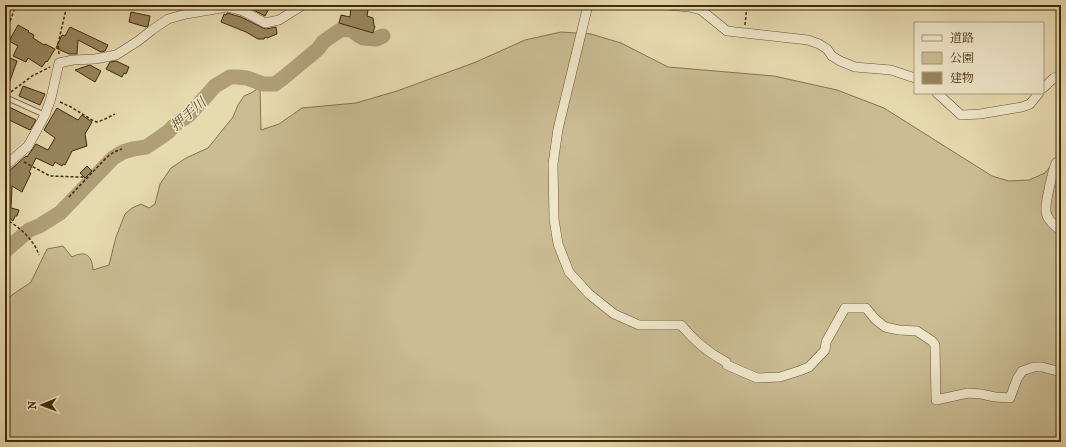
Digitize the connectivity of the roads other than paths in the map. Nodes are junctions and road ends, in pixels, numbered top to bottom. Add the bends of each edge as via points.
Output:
1 (303, 5) edge
2 (588, 5) edge
3 (667, 5) edge
4 (1061, 75) edge
5 (914, 78) edge
6 (1044, 87) edge
7 (938, 94) edge
8 (1038, 94) edge
9 (6, 95) edge
10 (45, 115) junction
11 (1061, 159) edge
12 (5, 166) edge
13 (1061, 230) edge
14 (1061, 372) edge

1 - 10 street via 278,20 265,23 227,7 186,14 168,19 116,55 59,63
2 - 14 street via 558,129 554,164 554,219 558,244 569,272 589,294 614,314 639,325 681,325 695,341 727,365 757,378 780,377 809,366 825,350 826,342 845,308 866,308 885,327 916,331 932,341 935,345 936,400 968,394 1010,398 1022,371 1042,367
3 - 5 street via 701,10 727,31 808,40 820,44 832,56 855,67 891,70
4 - 6 street
7 - 8 street via 961,115 1022,107 1030,104
9 - 10 lane
10 - 12 street via 28,146
11 - 13 street via 1053,174 1046,211 1048,218

